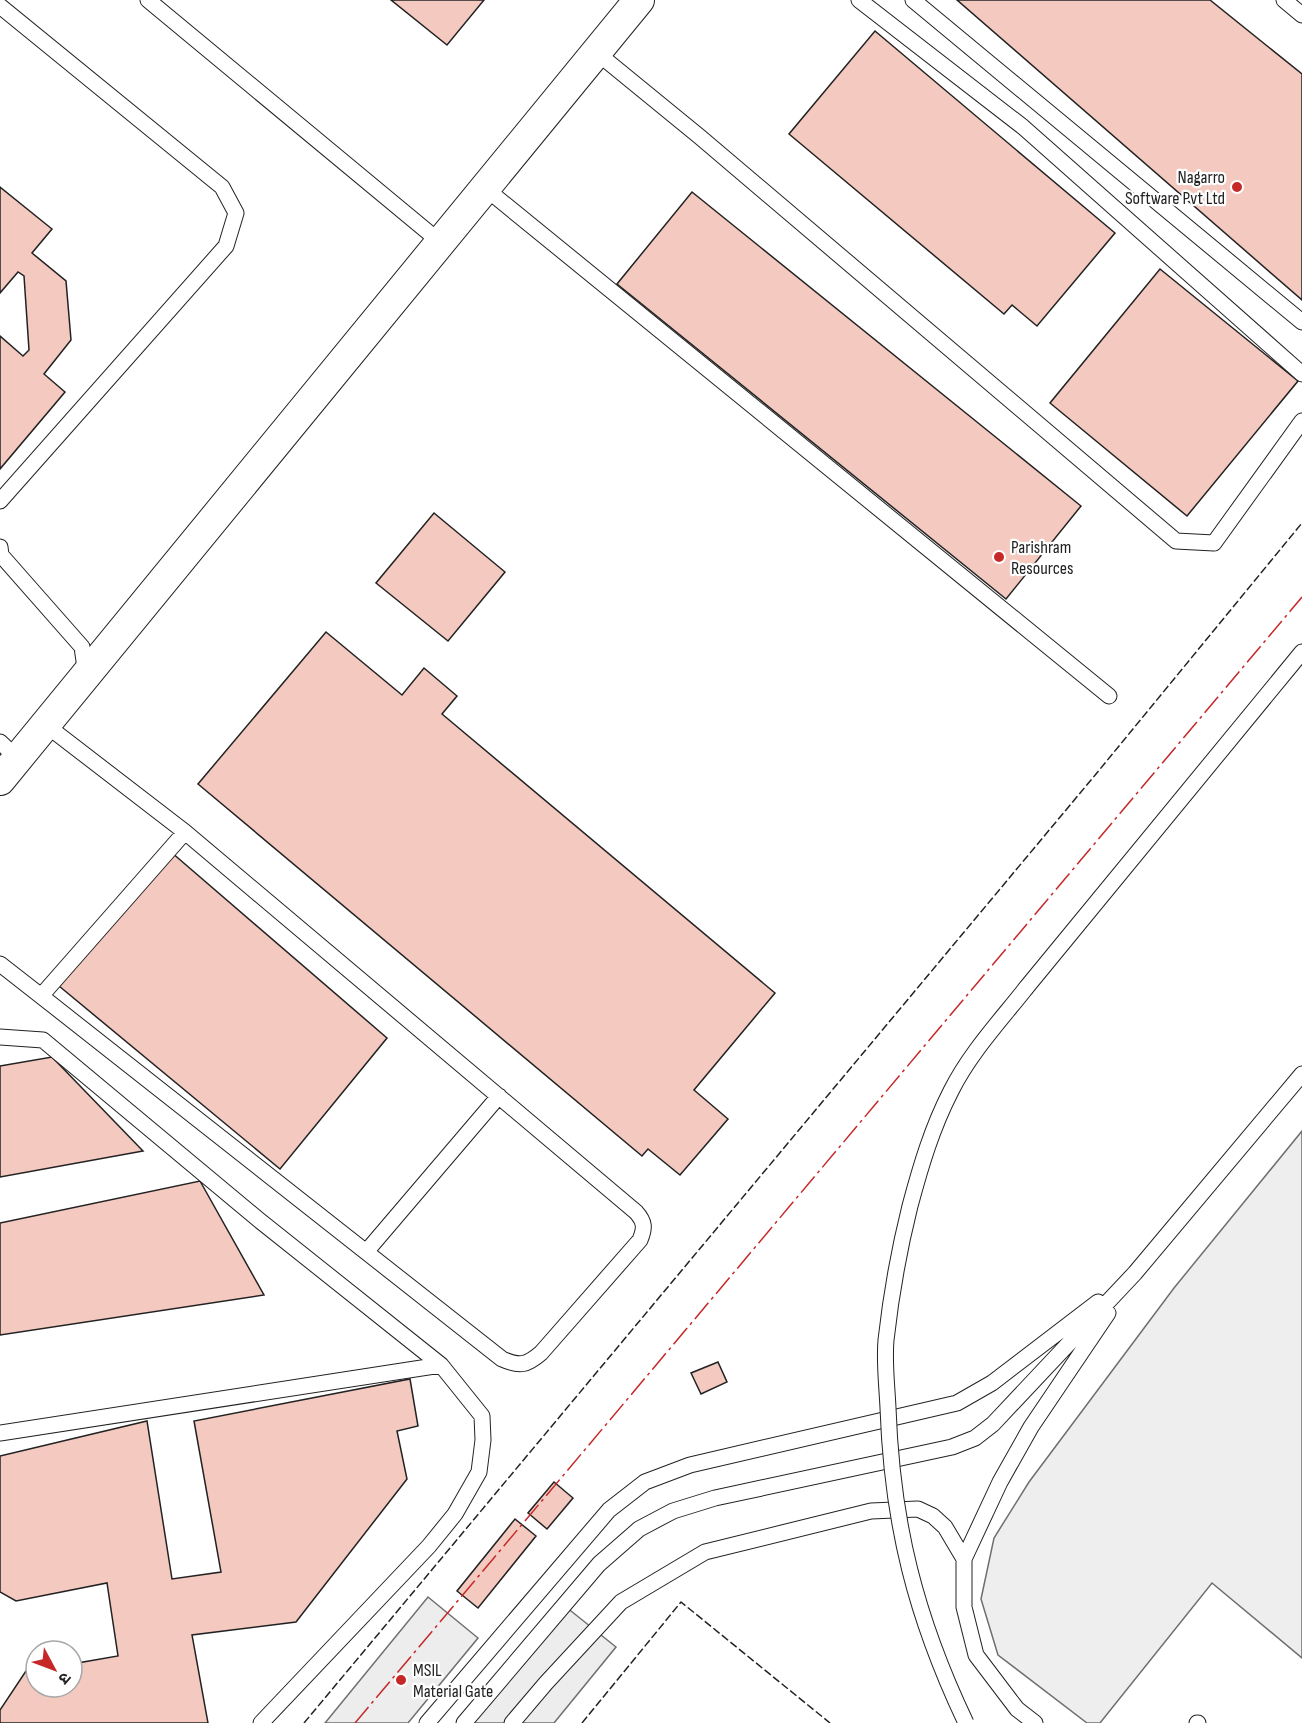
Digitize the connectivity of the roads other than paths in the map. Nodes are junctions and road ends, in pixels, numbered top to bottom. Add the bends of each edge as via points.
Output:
1 (148, 0) edge
2 (639, 0) edge
3 (859, 0) edge
4 (913, 0) edge
5 (1284, 0) edge
6 (0, 6) edge
7 (1302, 15) edge
8 (596, 52) junction
9 (485, 188) junction
10 (440, 242) junction
11 (1302, 322) edge
12 (1302, 374) edge
13 (1302, 421) edge
14 (0, 501) edge
15 (0, 552) edge
16 (1302, 652) edge
17 (86, 675) junction
18 (1109, 696) dead end
19 (46, 725) junction
20 (6, 760) edge
21 (185, 832) junction
22 (0, 964) edge
23 (41, 996) junction
24 (0, 1037) edge
25 (1302, 1074) edge
26 (499, 1096) junction
27 (366, 1252) junction
28 (1134, 1273) junction
29 (441, 1365) junction
30 (0, 1433) edge
31 (964, 1559) junction
32 (261, 1723) edge
33 (427, 1723) edge
34 (464, 1723) edge
35 (512, 1723) edge
36 (966, 1723) edge
37 (1035, 1723) edge

1 - 10 lane
2 - 8 street
3 - 12 lane via 1023,127
4 - 11 lane
5 - 7 lane
6 - 14 lane via 222,187 236,213 226,246
8 - 9 street
8 - 13 lane via 1176,541 1214,543
9 - 10 street
9 - 18 lane
10 - 17 street
15 - 17 lane via 82,647
16 - 36 lane, bridge via 982,1043 951,1089 926,1146 901,1242 886,1342 890,1455 900,1534 916,1599 945,1679
17 - 19 street
19 - 20 street
19 - 21 lane
21 - 23 lane
21 - 26 lane
22 - 23 lane
23 - 27 lane
24 - 29 lane via 44,1040 259,1220
25 - 28 lane
26 - 27 lane
26 - 27 lane via 636,1212 643,1220 640,1240 541,1353 529,1362 514,1364 502,1359
28 - 31 lane via 1031,1427
28 - 33 lane via 992,1383 957,1403 690,1465 645,1482 609,1510
28 - 34 lane via 993,1424 975,1438 952,1447 715,1498 673,1510 639,1529 599,1564
29 - 30 lane
29 - 32 lane via 482,1416 479,1472 455,1514 429,1545
31 - 35 lane via 945,1527 918,1509 871,1511 705,1552 621,1602
31 - 37 lane via 964,1607 976,1655 1017,1709

